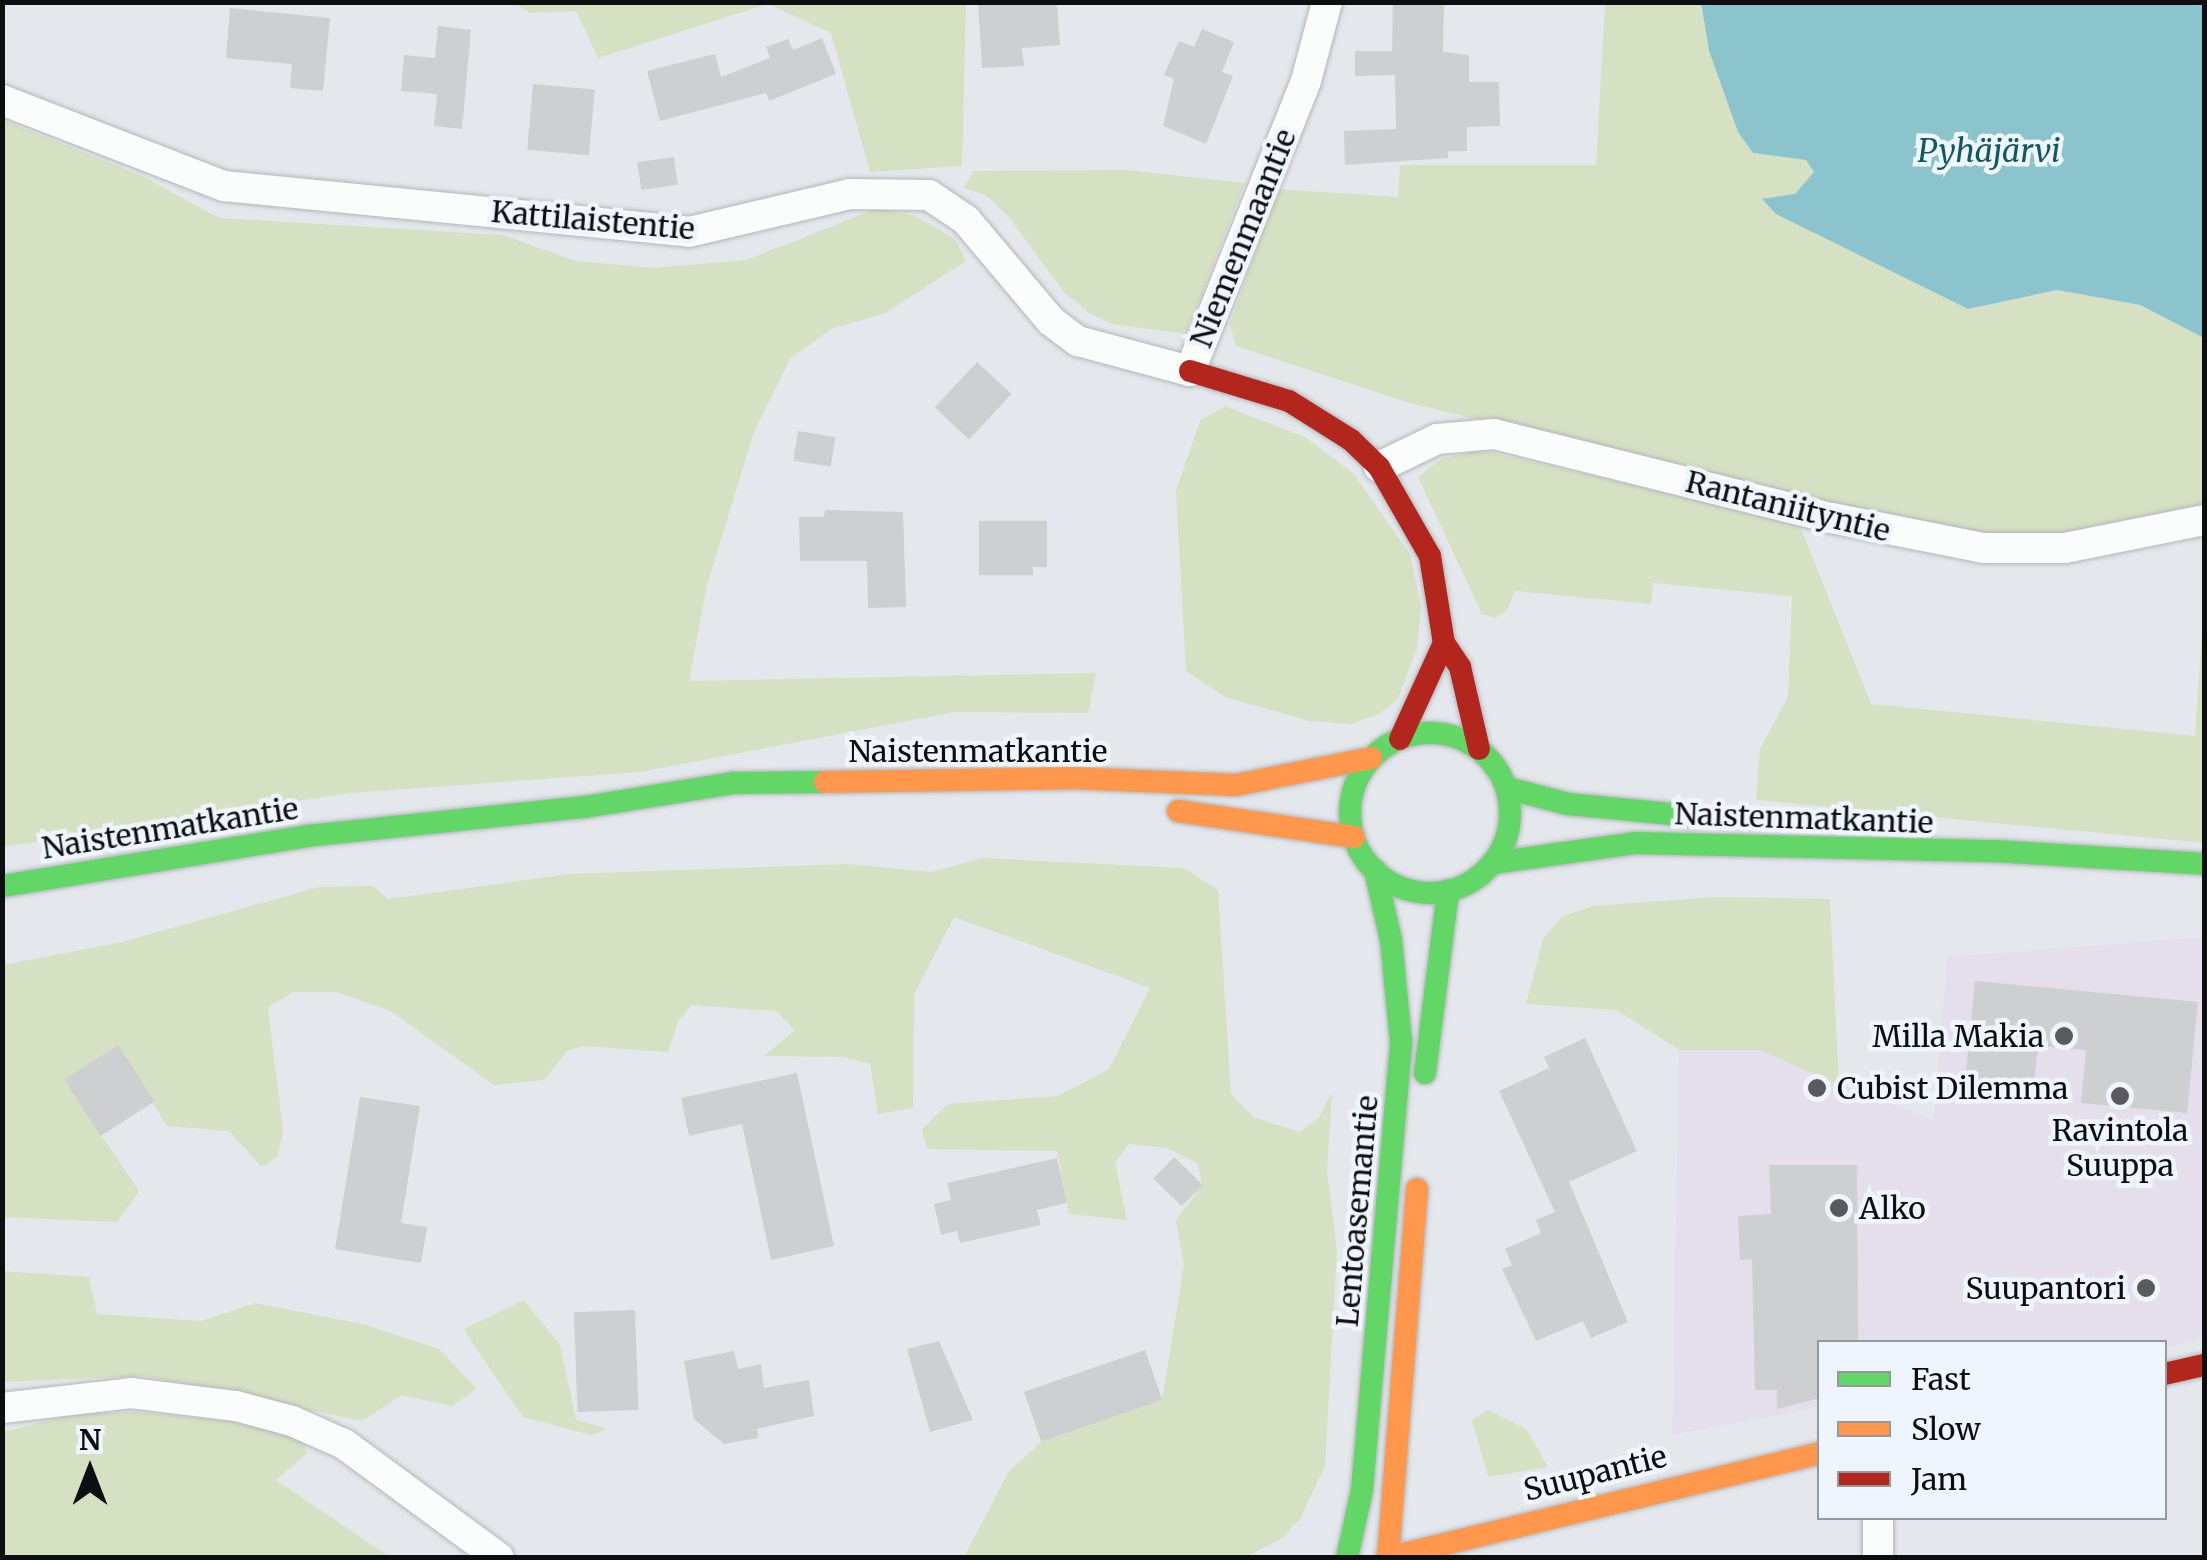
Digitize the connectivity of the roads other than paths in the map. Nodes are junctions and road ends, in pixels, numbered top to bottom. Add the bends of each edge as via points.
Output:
1 (1328, 2) edge
2 (2, 100) edge
3 (1190, 371) junction
4 (1379, 467) junction
5 (2204, 520) edge
6 (1444, 643) junction
7 (1400, 739) junction
8 (1479, 748) junction
9 (1371, 758) junction
10 (1506, 788) junction
11 (585, 807) junction
12 (728, 810) dead end
13 (1148, 810) dead end
14 (1354, 837) junction
15 (1994, 851) junction
16 (1492, 863) junction
17 (2204, 864) edge
18 (1375, 870) junction
19 (2, 886) edge
20 (1448, 890) junction
21 (1423, 1098) dead end
22 (1418, 1172) dead end
23 (2204, 1366) edge
24 (2167, 1373) edge
25 (2, 1408) edge
26 (1817, 1455) edge
27 (1878, 1520) edge
28 (1388, 1557) edge
29 (499, 1558) edge
30 (1346, 1558) edge
31 (1878, 1558) edge

1 - 3 street, Niemenmaantie via 1306,81
2 - 3 street, Kattilaistentie via 224,186 689,232 850,194 928,195 966,220 1051,321 1078,340
3 - 4 main road, Niemenmaantie via 1289,401 1351,440
4 - 5 street, Rantaniityntie via 1437,439 1494,434 1832,518 1984,548 2065,548
4 - 6 main road, Niemenmaantie via 1430,556
6 - 7 main road
6 - 8 main road, Niemenmaantie via 1460,668
7 - 8 main road via 1438,733
7 - 9 main road
8 - 10 main road
9 - 11 main road, Naistenmatkantie via 1236,785 1070,778 734,784
9 - 14 main road via 1352,798
10 - 15 main road, Naistenmatkantie via 1568,804 1914,836
10 - 16 main road via 1509,828
11 - 12 main road, Naistenmatkantie
11 - 19 main road, Naistenmatkantie via 307,836
13 - 14 main road via 1284,822
14 - 18 main road
15 - 16 main road, Naistenmatkantie via 1636,843
15 - 17 main road, Naistenmatkantie
16 - 20 main road
18 - 20 main road via 1409,890
18 - 30 main road, Lentoasemantie via 1391,940 1401,1042 1362,1490
20 - 21 main road, Lentoasemantie
22 - 28 main road, Lentoasemantie via 1412,1317
23 - 24 main road
25 - 29 street via 132,1393 236,1406 292,1421 344,1444
26 - 28 main road, Suupantie
27 - 31 street

